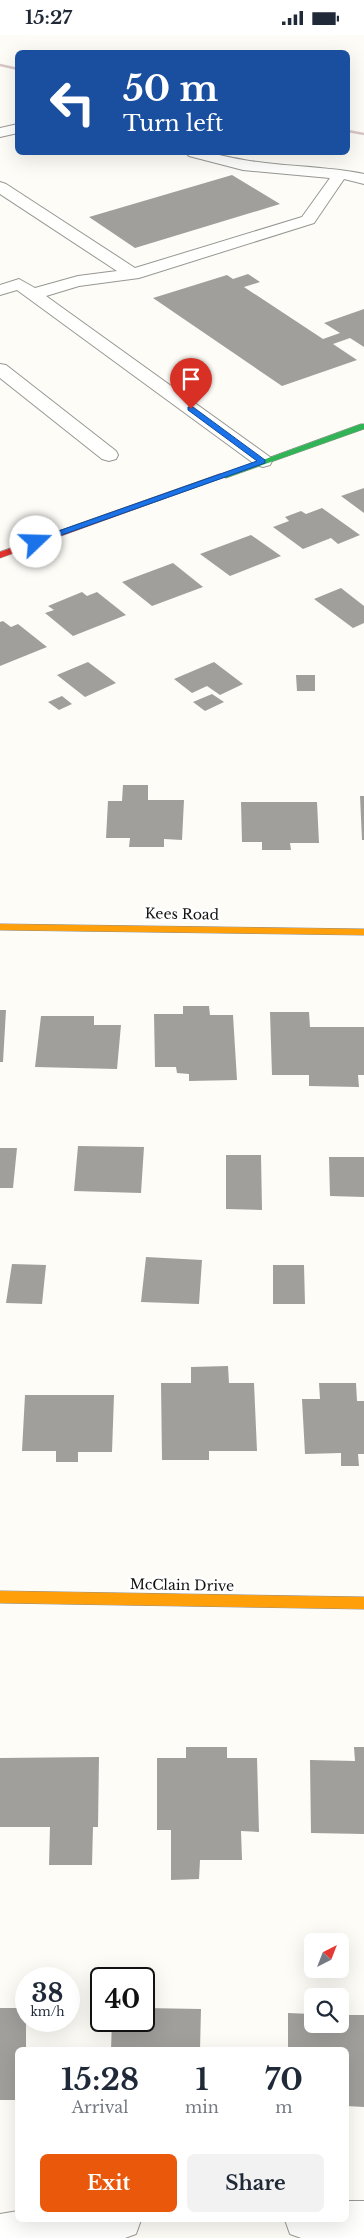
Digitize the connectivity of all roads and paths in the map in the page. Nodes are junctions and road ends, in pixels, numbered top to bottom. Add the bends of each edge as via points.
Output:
1 (15, 129) edge
2 (0, 133) edge
3 (202, 155) edge
4 (340, 175) junction
5 (364, 179) edge
6 (0, 187) edge
7 (133, 275) junction
8 (0, 290) edge
9 (33, 295) junction
10 (0, 369) edge
11 (364, 426) edge
12 (109, 455) dead end
13 (263, 461) junction
14 (0, 555) edge
15 (0, 927) edge
16 (364, 931) edge
17 (0, 1597) edge
18 (364, 1603) edge
19 (349, 2220) edge
20 (364, 2220) edge
21 (80, 2222) edge
22 (0, 2233) edge

1 - 2 lane
3 - 4 lane via 243,165
4 - 5 lane
4 - 7 lane via 308,220
6 - 7 lane
7 - 9 lane via 78,281
8 - 9 lane via 19,284
9 - 13 lane
10 - 12 lane
11 - 13 street
13 - 14 street
15 - 16 street, Kees Road
17 - 18 street, McClain Drive
19 - 20 lane
21 - 22 lane

